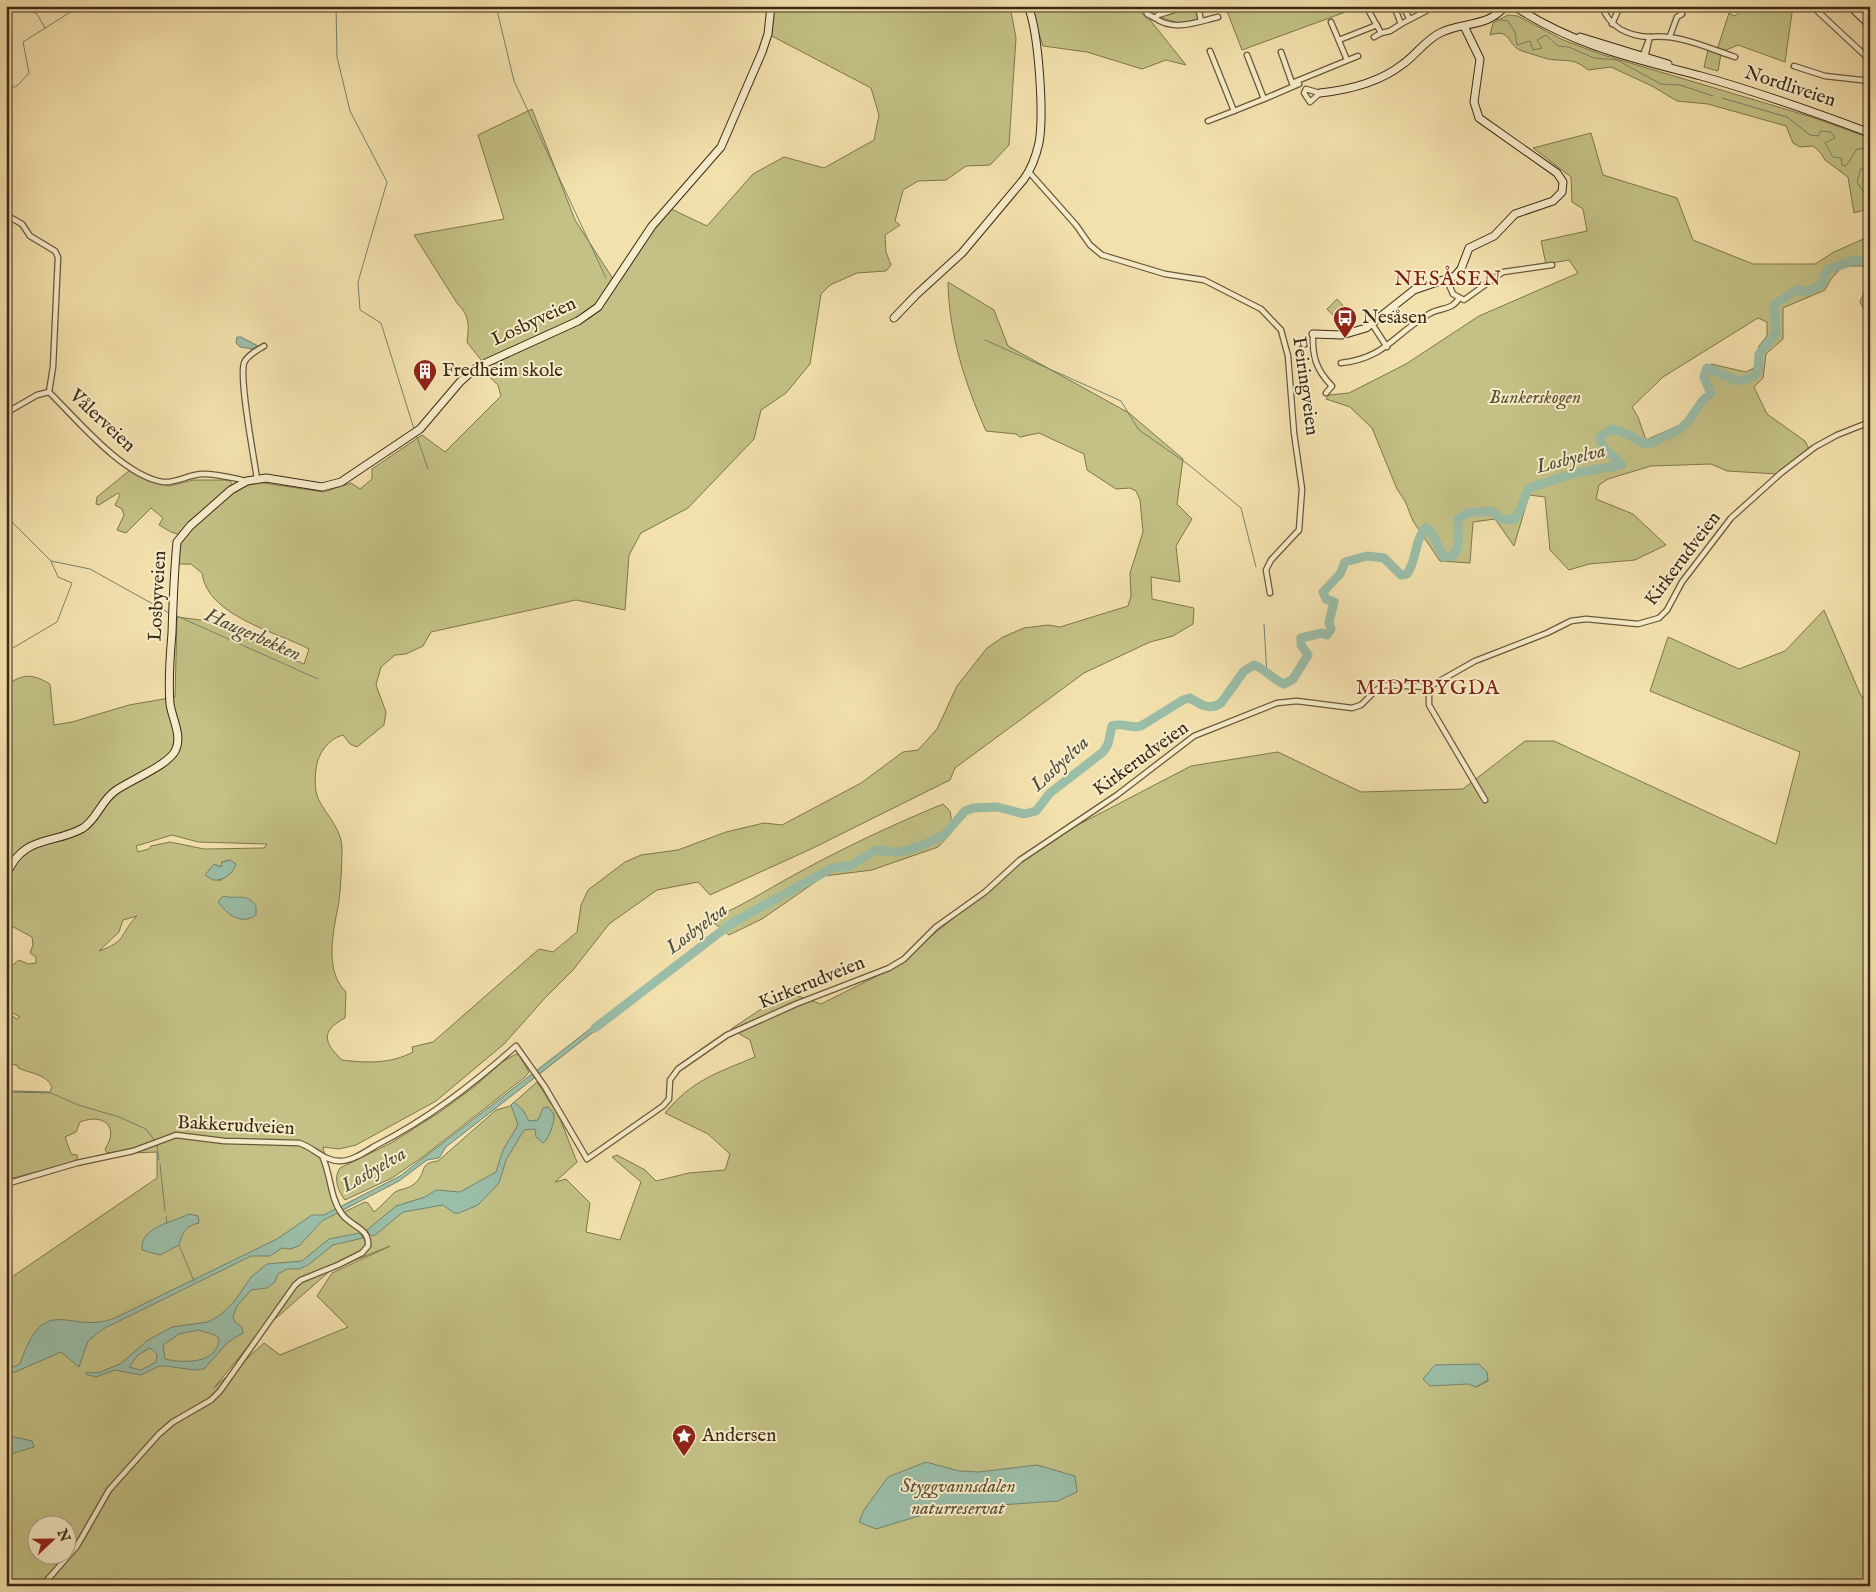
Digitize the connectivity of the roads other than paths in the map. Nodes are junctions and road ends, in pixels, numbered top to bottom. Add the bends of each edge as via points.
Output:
1 (771, 6) edge
2 (1028, 6) edge
3 (1145, 6) edge
4 (1187, 6) edge
5 (1198, 6) edge
6 (1366, 6) edge
7 (1394, 6) edge
8 (1404, 6) edge
9 (1498, 6) edge
10 (1505, 6) edge
11 (1514, 6) edge
12 (1602, 6) edge
13 (1620, 6) edge
14 (1812, 6) edge
15 (1850, 6) edge
16 (1426, 11) dead end
17 (1682, 14) dead end
18 (1493, 16) junction
19 (1218, 17) dead end
20 (1155, 18) junction
21 (1409, 18) junction
22 (1201, 21) junction
23 (1330, 22) dead end
24 (1401, 24) junction
25 (1612, 24) junction
26 (1377, 25) junction
27 (1870, 25) edge
28 (1464, 26) junction
29 (1381, 33) junction
30 (1670, 36) junction
31 (1374, 37) dead end
32 (1649, 39) junction
33 (1339, 40) junction
34 (1210, 51) dead end
35 (1281, 52) dead end
36 (1247, 55) dead end
37 (1358, 56) dead end
38 (1735, 57) dead end
39 (1644, 58) junction
40 (1347, 60) junction
41 (1870, 60) edge
42 (1794, 66) dead end
43 (1870, 81) edge
44 (1297, 83) junction
45 (1306, 89) junction
46 (1320, 92) junction
47 (1264, 98) junction
48 (1234, 111) junction
49 (1208, 122) dead end
50 (1870, 133) edge
51 (1029, 172) junction
52 (6, 215) edge
53 (1552, 265) dead end
54 (1447, 280) junction
55 (1459, 298) junction
56 (894, 318) dead end
57 (1372, 324) junction
58 (1312, 334) joint
59 (264, 346) dead end
60 (1387, 347) junction
61 (1342, 363) dead end
62 (49, 392) junction
63 (1326, 393) dead end
64 (11, 410) dead end
65 (1870, 422) edge
66 (257, 479) junction
67 (247, 481) junction
68 (1270, 593) dead end
69 (1428, 686) junction
70 (1485, 800) dead end
71 (6, 876) edge
72 (538, 1078) joint
73 (323, 1158) junction
74 (6, 1184) edge
75 (42, 1586) edge

1 - 66 main road, Losbyveien via 762,52 721,147 652,226 598,308 578,321 477,367 420,429 342,482 322,487
2 - 51 main road via 1036,38 1040,132
3 - 20 street via 1147,14
4 - 20 street
5 - 22 street
6 - 26 street
7 - 24 street
8 - 21 street
9 - 18 main road
10 - 18 main road
11 - 39 main road, Nordliveien via 1593,47
12 - 25 street
13 - 25 street
14 - 41 street
15 - 27 main road
16 - 21 street
17 - 30 street via 1677,17
18 - 28 main road
19 - 22 street
20 - 22 street via 1176,26
21 - 24 street
23 - 33 street
24 - 29 street
25 - 32 street via 1630,34
26 - 29 street
26 - 33 street
28 - 46 main road via 1434,36 1403,65 1375,80 1337,91
28 - 54 main road via 1480,59 1474,102 1479,118 1557,173 1563,188 1555,200 1515,214 1494,236 1471,246 1459,272
29 - 31 street
30 - 32 street
30 - 38 street
32 - 39 street
33 - 40 street
34 - 48 street
35 - 44 street via 1292,83
36 - 47 street
37 - 40 street
39 - 50 main road, Nordliveien via 1819,113
40 - 44 street
42 - 43 street via 1826,76
44 - 45 street
44 - 47 street
45 - 46 street
45 - 46 street via 1304,93 1310,102
47 - 48 street
48 - 49 street
51 - 56 main road via 962,253
51 - 68 street, Feiringveien via 1102,255 1165,274 1204,280 1261,308 1281,330 1288,356 1302,489 1299,530 1271,560 1266,570
52 - 62 street, Vålerveien via 22,224 30,236 58,257
53 - 55 street via 1507,271 1466,299
54 - 55 street via 1451,291
54 - 57 main road via 1414,290
55 - 60 street via 1450,308 1427,314
57 - 58 main road via 1346,335
57 - 60 street
58 - 63 street via 1318,369 1332,386
59 - 66 street via 249,356 244,366
60 - 61 street via 1366,358
62 - 64 street
62 - 67 street, Vålerveien via 116,457 154,479 170,482 206,474
65 - 69 street, Kirkerudveien via 1815,447 1730,518 1659,618 1638,624 1586,619 1571,621 1475,661
66 - 67 main road, Losbyveien
67 - 71 main road, Losbyveien via 224,496 183,532 177,542 169,694 178,736 176,750 168,759 113,792 82,828 33,844 18,857
69 - 70 street via 1430,705
69 - 72 street, Kirkerudveien via 1385,685 1375,690 1361,705 1352,708 1297,701 1277,703 1194,736 1117,795 1020,860 985,892 936,927 896,964 796,1004 728,1036 678,1070 670,1080 669,1098 663,1106 588,1159
72 - 73 street, Bakkerudveien via 516,1046 469,1087 397,1135 346,1160
73 - 74 street, Bakkerudveien via 310,1146 299,1143 224,1141 176,1135 133,1151 76,1163
73 - 75 street via 337,1206 365,1234 366,1249 295,1285 220,1391 159,1434 109,1490 77,1546

